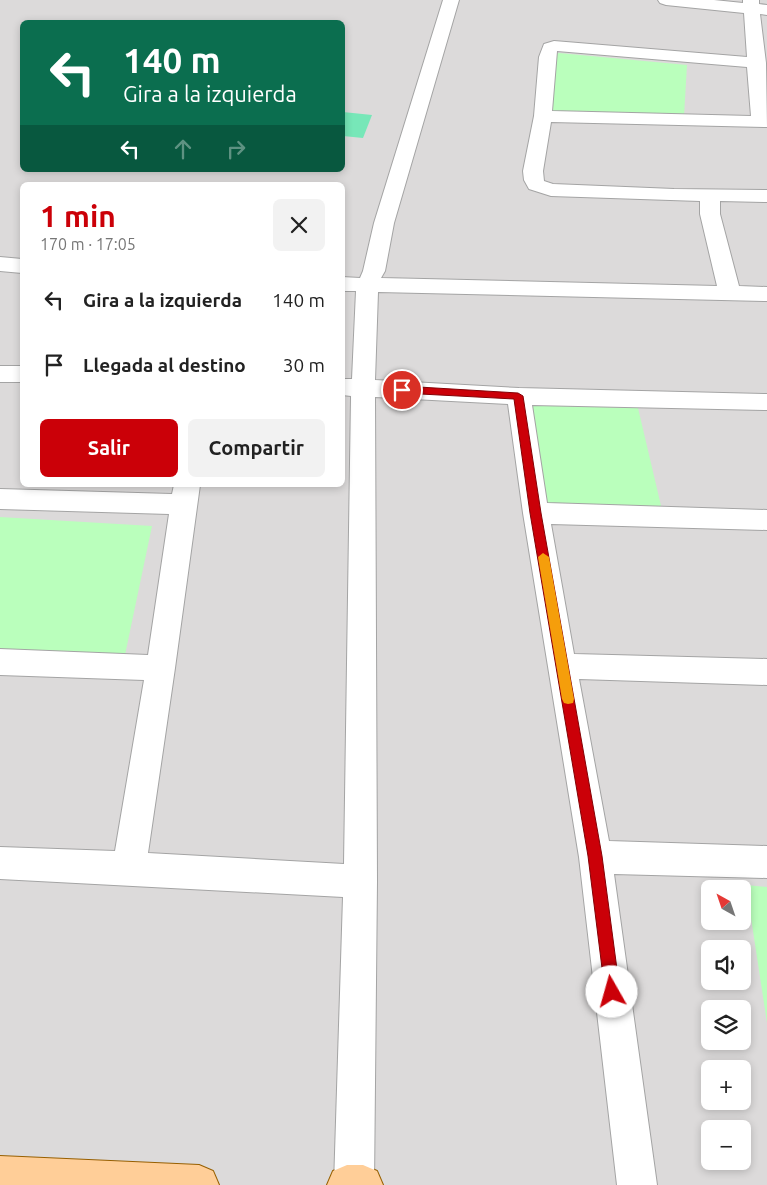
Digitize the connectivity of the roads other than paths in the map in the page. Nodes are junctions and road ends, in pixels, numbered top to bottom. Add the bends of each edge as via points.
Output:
1 (451, 0) edge
2 (666, 0) edge
3 (756, 6) edge
4 (757, 63) junction
5 (543, 116) junction
6 (764, 121) edge
7 (710, 195) junction
8 (767, 196) edge
9 (0, 264) edge
10 (20, 266) edge
11 (355, 285) edge
12 (730, 292) junction
13 (767, 294) edge
14 (0, 374) edge
15 (20, 374) edge
16 (353, 387) edge
17 (518, 396) junction
18 (767, 402) edge
19 (185, 494) edge
20 (0, 500) edge
21 (536, 513) junction
22 (767, 520) edge
23 (0, 662) edge
24 (563, 666) junction
25 (161, 668) junction
26 (767, 672) edge
27 (595, 856) junction
28 (767, 862) edge
29 (0, 863) edge
30 (129, 868) junction
31 (360, 881) junction
32 (0, 1175) edge
33 (155, 1184) edge
34 (354, 1184) edge
35 (199, 1185) edge
36 (347, 1185) edge
37 (363, 1185) edge
38 (637, 1185) edge

1 - 11 street via 384,223 374,271
2 - 3 street
3 - 4 street
4 - 5 street via 554,46 547,57
4 - 6 street
5 - 6 street
5 - 7 street via 533,170 536,185 542,188
7 - 8 street
7 - 12 street via 710,214
9 - 10 street
11 - 12 street
11 - 16 street
12 - 13 street
14 - 15 street
16 - 17 street
16 - 31 street
17 - 18 street
17 - 21 street
19 - 20 street
19 - 25 street
21 - 22 street
21 - 24 street
23 - 25 street
24 - 26 street
24 - 27 street
25 - 30 street
27 - 28 street
27 - 38 street
29 - 30 street
30 - 31 street
31 - 34 street
32 - 33 main road
33 - 35 main road
34 - 36 main road
34 - 37 main road

